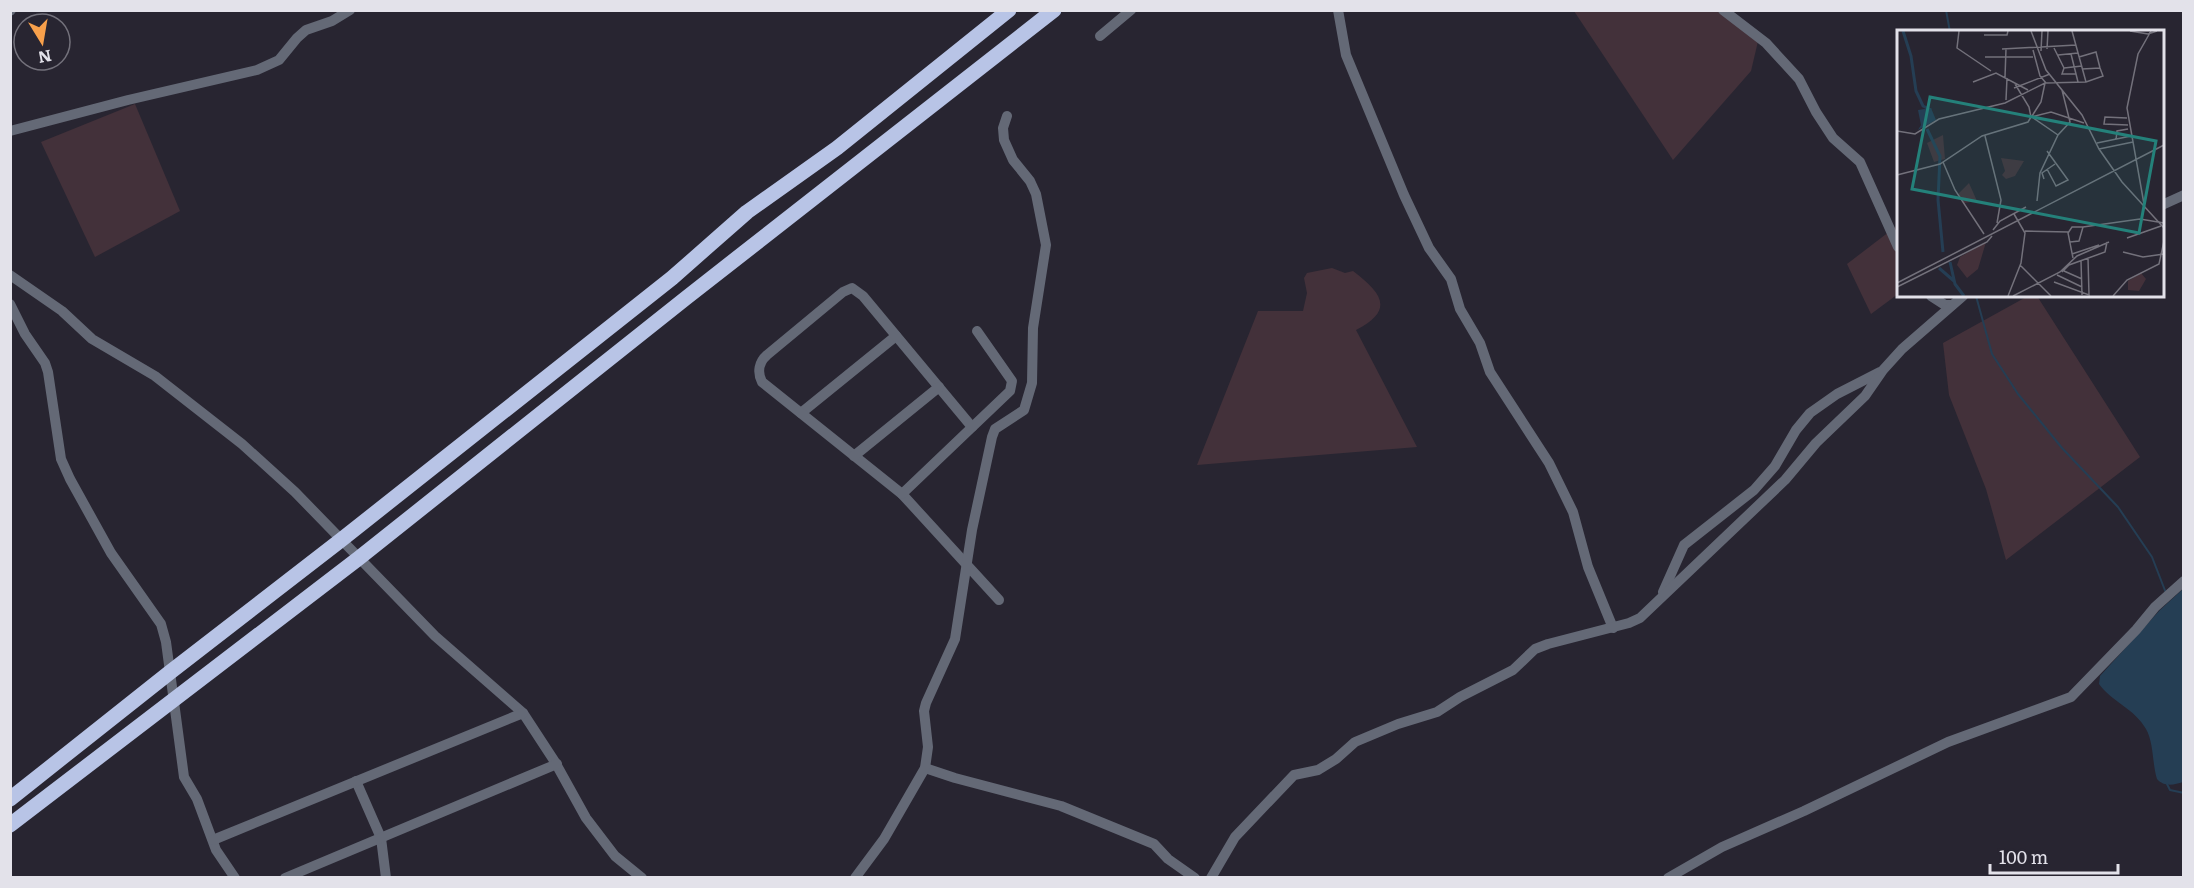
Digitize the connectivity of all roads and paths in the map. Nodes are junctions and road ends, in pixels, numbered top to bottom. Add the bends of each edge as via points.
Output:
1 (350, 10) edge
2 (1010, 10) edge
3 (1054, 10) edge
4 (1131, 10) edge
5 (1338, 10) edge
6 (1723, 10) edge
7 (1100, 36) dead end
8 (1007, 116) dead end
9 (10, 131) edge
10 (2184, 195) edge
11 (2164, 205) edge
12 (1897, 243) edge
13 (10, 275) edge
14 (1932, 297) edge
15 (1962, 297) edge
16 (10, 303) edge
17 (1952, 305) junction
18 (977, 332) dead end
19 (896, 336) junction
20 (1883, 370) junction
21 (939, 387) junction
22 (801, 413) junction
23 (972, 427) junction
24 (854, 456) junction
25 (902, 494) junction
26 (341, 540) junction
27 (359, 558) junction
28 (966, 564) junction
29 (2184, 581) edge
30 (999, 600) dead end
31 (1659, 601) junction
32 (1613, 628) junction
33 (169, 673) junction
34 (172, 700) junction
35 (523, 712) junction
36 (557, 764) junction
37 (926, 768) junction
38 (356, 781) junction
39 (10, 799) edge
40 (10, 825) edge
41 (381, 838) junction
42 (213, 840) junction
43 (235, 878) edge
44 (285, 878) edge
45 (386, 878) edge
46 (642, 878) edge
47 (855, 878) edge
48 (1195, 878) edge
49 (1211, 878) edge
50 (1668, 878) edge

1 - 9 street via 306,30 279,60 257,70
2 - 26 highway via 837,148 747,212 672,278
3 - 27 highway
4 - 7 street
5 - 32 street via 1346,55 1404,195 1429,248 1451,279 1460,309 1491,372 1549,463 1573,512 1588,567
6 - 12 street via 1766,43 1799,78 1833,138 1860,162
8 - 28 street via 1004,140 1036,194 1046,245 1033,328 1032,383 1024,410 995,429 992,437
10 - 11 street
13 - 26 street via 62,310 92,339 155,376 242,444
14 - 17 street
15 - 17 street
16 - 33 street via 48,372 61,459 111,553 161,624
17 - 20 street
18 - 23 street via 1012,386
19 - 21 street
19 - 22 street
19 - 22 street via 858,291 852,288 843,292 767,355 760,367 762,382
20 - 31 street via 1865,396 1816,443 1785,480
20 - 31 street via 1810,412 1775,466 1754,490 1684,546
21 - 23 street
21 - 24 street
22 - 24 street
23 - 25 street
24 - 25 street
25 - 28 street
26 - 27 street
26 - 33 highway
27 - 34 highway
27 - 35 street via 435,636
28 - 30 street
28 - 37 street via 955,639 924,711
29 - 50 street via 2155,606 2071,697 1948,742 1722,846
31 - 32 street via 1640,618
32 - 49 street via 1548,644 1513,670 1437,712 1355,742 1318,770 1294,775 1235,837
33 - 34 street
33 - 39 highway
34 - 40 highway
34 - 42 street via 184,777
35 - 36 street
35 - 38 street
36 - 41 street
36 - 46 street via 599,837
37 - 47 street
37 - 48 street via 1061,806 1154,844
38 - 41 street
38 - 42 street
41 - 44 street
41 - 45 street
42 - 43 street

